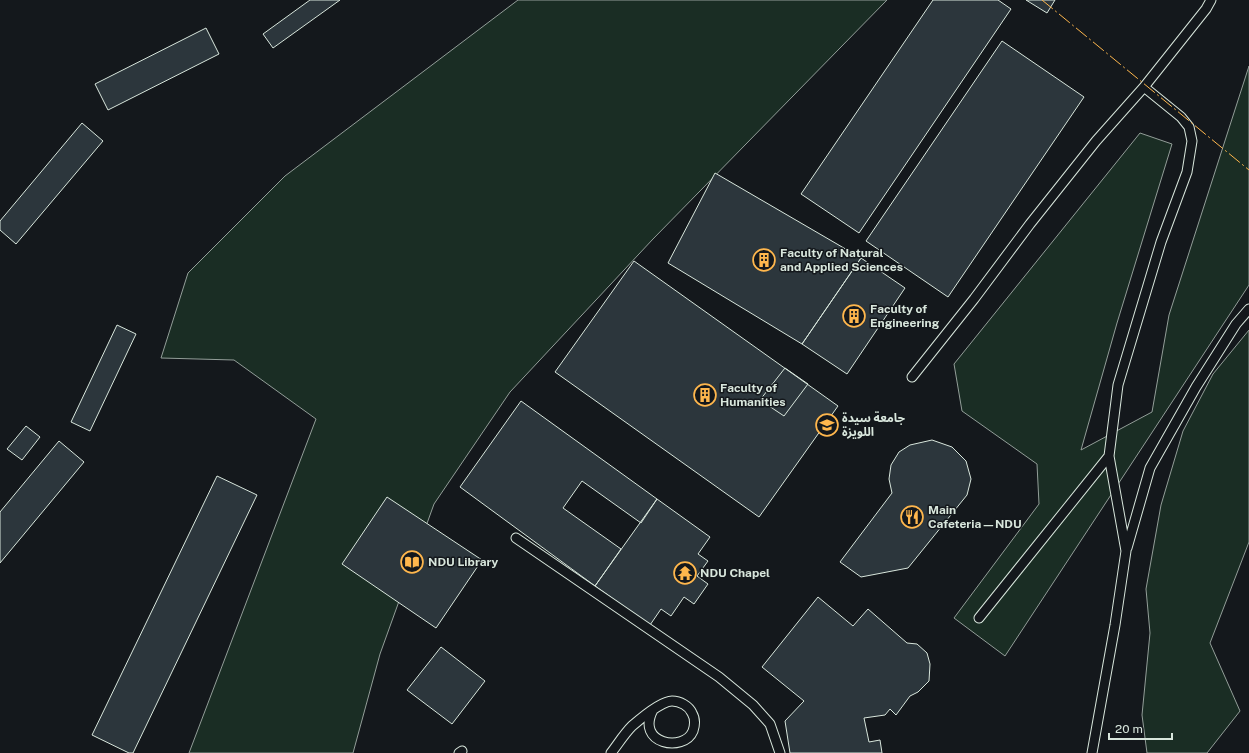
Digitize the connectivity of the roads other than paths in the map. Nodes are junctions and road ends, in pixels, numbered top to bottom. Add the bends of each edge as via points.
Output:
1 (1211, 0) edge
2 (1144, 87) junction
3 (1249, 309) edge
4 (912, 378) dead end
5 (1109, 456) junction
6 (516, 538) dead end
7 (1126, 551) junction
8 (979, 618) dead end
9 (653, 710) junction
10 (611, 753) edge
11 (780, 753) edge
12 (1092, 753) edge

1 - 2 lane via 1203,14
2 - 4 lane via 1039,212
2 - 5 lane via 1181,117 1188,127 1192,141 1187,172 1161,242 1118,385
3 - 7 lane via 1236,324 1196,387 1150,468
5 - 7 lane
5 - 8 lane
6 - 11 lane via 719,677 754,705 770,724
7 - 12 lane
9 - 9 lane via 649,725 654,739 666,748 688,740 695,726 692,712 688,707 674,700 659,704
9 - 10 lane via 632,726

